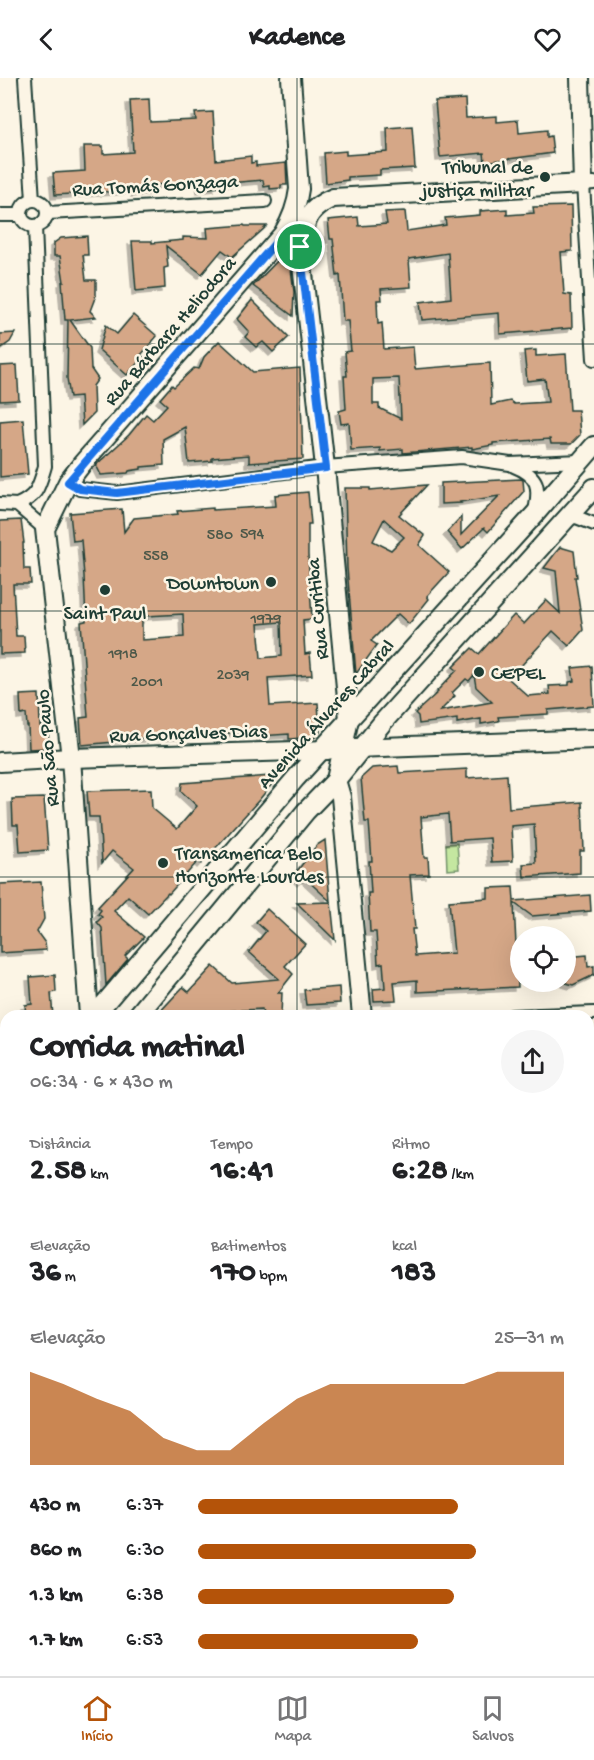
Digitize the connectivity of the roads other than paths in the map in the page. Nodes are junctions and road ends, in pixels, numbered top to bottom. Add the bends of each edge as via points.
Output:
1 (25, 78) edge
2 (291, 78) edge
3 (580, 78) edge
4 (589, 184) edge
5 (33, 200) junction
6 (265, 201) dead end
7 (48, 213) junction
8 (0, 215) edge
9 (21, 215) junction
10 (35, 227) junction
11 (283, 234) junction
12 (300, 247) junction
13 (594, 359) edge
14 (594, 446) edge
15 (581, 461) junction
16 (510, 464) junction
17 (326, 468) junction
18 (68, 482) junction
19 (594, 488) edge
20 (0, 504) edge
21 (17, 505) junction
22 (535, 514) junction
23 (568, 518) junction
24 (594, 524) edge
25 (45, 529) junction
26 (349, 719) junction
27 (594, 739) edge
28 (362, 747) junction
29 (343, 748) junction
30 (321, 751) junction
31 (71, 758) junction
32 (0, 762) edge
33 (298, 776) junction
34 (336, 780) junction
35 (88, 1010) edge
36 (99, 1010) edge
37 (142, 1010) edge
38 (361, 1010) edge

1 - 5 street
2 - 11 street, Rua Bárbara Heliodora via 299,189 292,220
3 - 4 street
4 - 12 street, Rua Curitiba via 333,198 312,211
4 - 13 street
5 - 7 street via 45,205
5 - 9 street via 23,207
6 - 7 street, Rua Tomás Gonzaga
7 - 10 street via 43,224
8 - 9 street
9 - 10 street via 27,225
10 - 21 street via 45,466 34,494
11 - 12 street via 295,238
11 - 18 street, Rua Bárbara Heliodora
12 - 17 street, Rua Curitiba
14 - 15 street, Avenida Álvares Cabral
15 - 16 street
15 - 22 street, Avenida Álvares Cabral
16 - 17 street via 462,457
16 - 22 street via 527,471 535,480 539,491
17 - 18 street via 117,493 80,489
17 - 26 street, Rua Curitiba
18 - 25 street
19 - 23 street
20 - 21 street
21 - 25 street
22 - 26 street, Avenida Álvares Cabral
23 - 24 street
23 - 28 street
25 - 31 street, Rua São Paulo
26 - 29 street, Rua Curitiba
26 - 30 street, Avenida Álvares Cabral
27 - 28 street, Rua Gonçalves Dias
28 - 29 street, Rua Gonçalves Dias
28 - 34 street
29 - 30 street, Rua Gonçalves Dias
29 - 34 street, Rua Curitiba
30 - 31 street, Rua Gonçalves Dias
30 - 33 street, Avenida Álvares Cabral
31 - 32 street, Rua Gonçalves Dias
31 - 35 street, Rua São Paulo
33 - 34 street
33 - 36 street, Avenida Álvares Cabral
34 - 37 street
34 - 38 street, Rua Curitiba via 341,797

